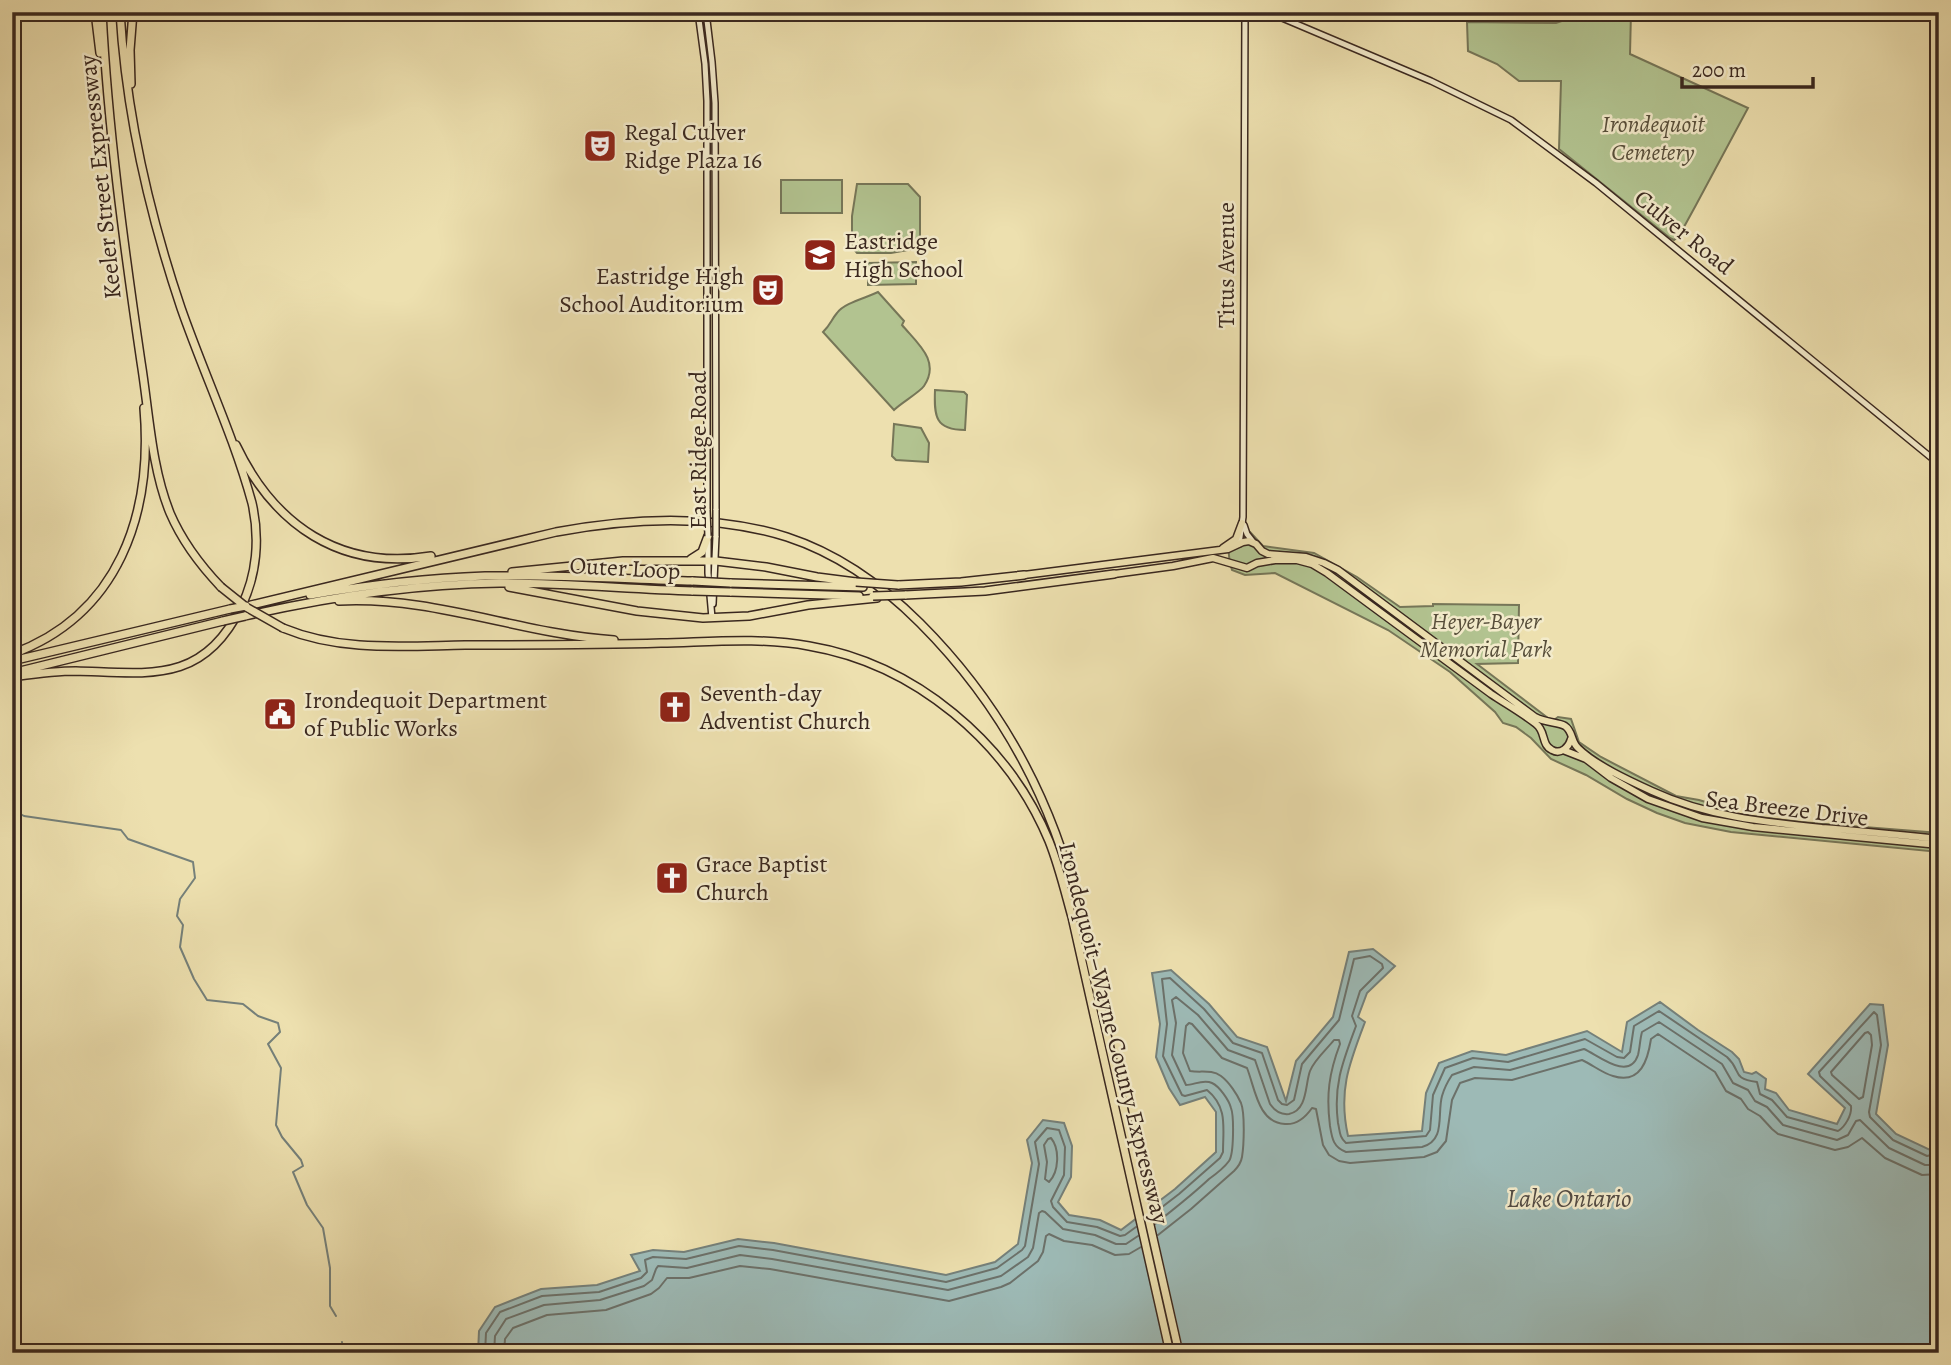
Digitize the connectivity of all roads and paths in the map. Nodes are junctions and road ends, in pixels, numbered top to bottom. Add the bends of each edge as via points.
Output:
1 (95, 12) edge
2 (102, 12) edge
3 (120, 12) edge
4 (133, 12) edge
5 (698, 12) edge
6 (706, 12) edge
7 (1245, 12) edge
8 (1268, 12) edge
9 (109, 115) junction
10 (136, 136) junction
11 (138, 338) junction
12 (211, 386) junction
13 (1939, 464) edge
14 (1242, 520) junction
15 (712, 536) junction
16 (495, 545) junction
17 (1257, 545) junction
18 (1236, 550) junction
19 (1213, 551) junction
20 (684, 561) junction
21 (712, 561) junction
22 (1257, 563) junction
23 (1241, 566) junction
24 (1114, 574) joint
25 (1024, 575) joint
26 (456, 577) junction
27 (477, 584) junction
28 (859, 584) junction
29 (875, 597) junction
30 (250, 605) junction
31 (276, 609) junction
32 (712, 618) junction
33 (663, 643) junction
34 (12, 654) edge
35 (12, 661) edge
36 (12, 675) edge
37 (1556, 724) junction
38 (1544, 734) junction
39 (1572, 739) junction
40 (1563, 750) junction
41 (1939, 839) edge
42 (1939, 845) edge
43 (1130, 1159) junction
44 (1170, 1353) edge
45 (1179, 1353) edge

1 - 9 highway
2 - 9 highway, Keeler Street Expressway
3 - 10 highway, Keeler Street Expressway
4 - 10 highway via 130,63
5 - 15 main road, East Ridge Road, bridge via 707,101 708,510
6 - 15 main road, East Ridge Road, bridge via 715,103 716,510
7 - 14 main road, Titus Avenue
8 - 13 main road, Culver Road via 1511,120 1596,183
9 - 11 highway, Keeler Street Expressway
10 - 12 highway, Keeler Street Expressway via 162,247
11 - 33 highway, bridge via 164,497 203,568 246,607 283,628 320,641 360,646
11 - 34 highway via 145,457 141,497 128,544 110,579 84,610 46,640
12 - 16 highway via 255,480 285,515 318,539 356,554 396,559
12 - 36 highway via 250,495 256,528 251,581 231,625 202,655 164,671
14 - 17 main road, Titus Avenue
14 - 18 main road, Titus Avenue
14 - 19 main road via 1235,540
15 - 20 highway via 701,554
15 - 21 main road, East Ridge Road
16 - 30 highway
16 - 43 highway, Irondequoit–Wayne County Expressway via 631,523 746,527 793,539 838,559 879,586 922,625 990,706 1052,822 1078,907
17 - 18 main road via 1247,541
17 - 22 main road via 1261,556
17 - 37 main road via 1270,555 1303,556 1333,567 1532,715
18 - 19 main road
18 - 23 main road
19 - 25 main road
20 - 21 highway
20 - 26 highway via 598,563
21 - 28 highway
21 - 32 main road, East Ridge Road
22 - 23 main road
22 - 38 main road via 1292,559 1322,570 1538,725
23 - 24 main road, Outer Loop via 1213,558
24 - 29 highway, Outer Loop, bridge via 985,591
25 - 28 highway, bridge via 898,586
26 - 28 highway, Outer Loop, bridge
26 - 30 highway, Outer Loop
27 - 29 highway, Outer Loop, bridge
27 - 31 highway, Outer Loop via 380,592
27 - 32 highway via 637,611
29 - 32 highway
30 - 35 highway, Outer Loop, bridge
31 - 33 highway via 394,601 575,636
31 - 36 highway, Outer Loop, bridge
33 - 43 highway, Irondequoit–Wayne County Expressway via 777,642 841,653 902,678 980,737 1016,781 1049,840
37 - 38 main road
37 - 39 main road via 1569,729
38 - 40 main road via 1548,748
39 - 40 main road
39 - 41 main road, Sea Breeze Drive via 1579,749 1629,780 1705,810 1762,821
40 - 42 main road, Sea Breeze Drive via 1586,759 1648,799 1702,818
43 - 44 highway, Irondequoit–Wayne County Expressway
43 - 45 highway

